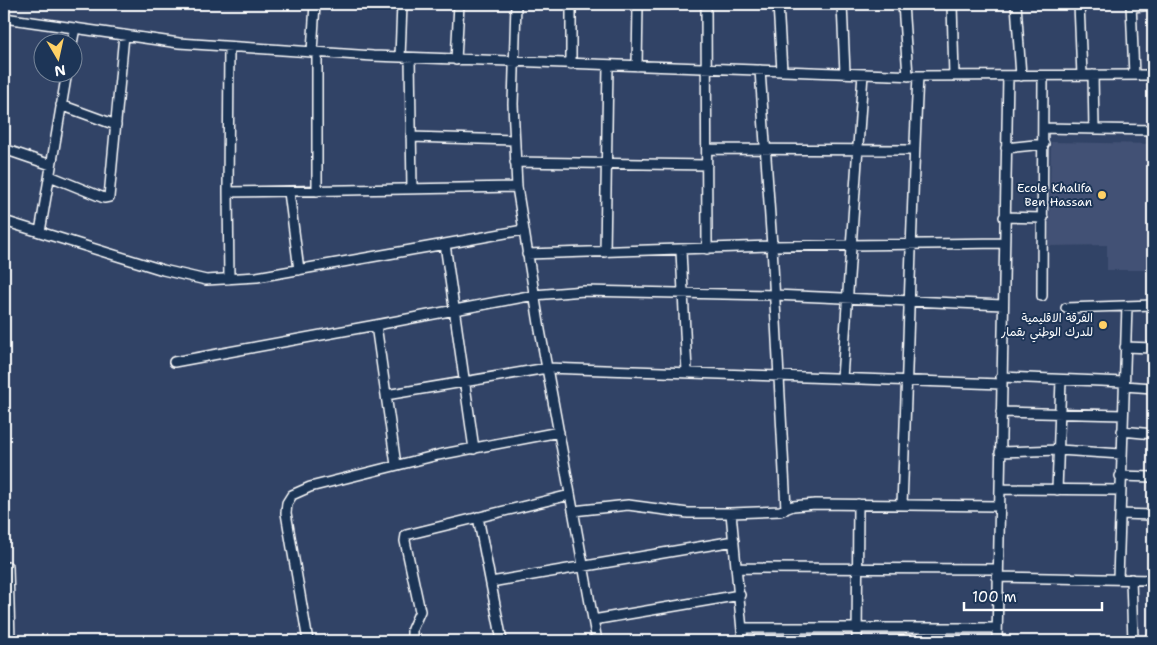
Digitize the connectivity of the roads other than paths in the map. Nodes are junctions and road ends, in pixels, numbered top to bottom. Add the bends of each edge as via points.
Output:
1 (315, 4) edge
2 (402, 4) edge
3 (459, 4) edge
4 (516, 4) edge
5 (571, 4) edge
6 (638, 4) edge
7 (706, 4) edge
8 (778, 4) edge
9 (842, 4) edge
10 (903, 4) edge
11 (952, 4) edge
12 (1016, 4) edge
13 (1079, 4) edge
14 (1132, 5) edge
15 (1153, 5) edge
16 (4, 20) edge
17 (75, 28) junction
18 (74, 32) edge
19 (124, 35) junction
20 (229, 47) junction
21 (314, 52) junction
22 (405, 58) junction
23 (456, 60) junction
24 (513, 63) junction
25 (571, 64) junction
26 (608, 65) junction
27 (637, 66) junction
28 (706, 68) junction
29 (760, 70) junction
30 (782, 71) junction
31 (845, 73) junction
32 (863, 74) junction
33 (1134, 75) junction
34 (1153, 75) edge
35 (908, 76) junction
36 (918, 76) junction
37 (954, 76) junction
38 (1008, 76) junction
39 (1021, 76) junction
40 (1043, 76) junction
41 (1082, 76) junction
42 (1093, 76) junction
43 (65, 82) edge
44 (61, 105) junction
45 (116, 125) junction
46 (1044, 128) junction
47 (1094, 129) junction
48 (1153, 130) edge
49 (411, 137) junction
50 (514, 140) junction
51 (1044, 144) junction
52 (1006, 148) junction
53 (4, 149) edge
54 (707, 149) junction
55 (765, 149) junction
56 (914, 150) junction
57 (857, 151) junction
58 (515, 162) junction
59 (607, 163) junction
60 (707, 165) junction
61 (51, 166) junction
62 (50, 176) junction
63 (517, 187) junction
64 (412, 189) junction
65 (317, 191) junction
66 (228, 192) junction
67 (289, 192) junction
68 (1004, 217) junction
69 (1043, 218) junction
70 (4, 221) edge
71 (524, 230) junction
72 (40, 232) junction
73 (1004, 243) junction
74 (445, 244) junction
75 (850, 245) junction
76 (910, 245) junction
77 (772, 246) junction
78 (707, 249) junction
79 (681, 250) junction
80 (606, 252) junction
81 (527, 254) junction
82 (300, 270) junction
83 (229, 279) junction
84 (682, 293) junction
85 (534, 295) junction
86 (774, 295) junction
87 (1042, 296) dead end
88 (847, 298) junction
89 (909, 300) junction
90 (1003, 305) junction
91 (1127, 306) junction
92 (1153, 306) edge
93 (1066, 308) dead end
94 (454, 311) junction
95 (376, 325) junction
96 (1125, 347) junction
97 (1153, 348) edge
98 (174, 362) dead end
99 (547, 368) junction
100 (686, 372) junction
101 (780, 375) junction
102 (842, 378) junction
103 (464, 380) junction
104 (908, 380) junction
105 (1001, 380) junction
106 (1061, 380) junction
107 (1124, 384) junction
108 (1153, 388) edge
109 (386, 395) junction
110 (1001, 412) junction
111 (1060, 413) junction
112 (1122, 415) junction
113 (1122, 430) junction
114 (558, 432) junction
115 (1153, 434) edge
116 (474, 449) junction
117 (1058, 450) junction
118 (1000, 452) junction
119 (1121, 454) junction
120 (396, 465) junction
121 (1120, 476) junction
122 (1153, 477) edge
123 (1000, 489) junction
124 (1057, 490) junction
125 (1120, 490) junction
126 (570, 495) junction
127 (858, 504) junction
128 (902, 504) junction
129 (999, 506) junction
130 (786, 509) junction
131 (573, 511) junction
132 (731, 513) junction
133 (1120, 514) junction
134 (1153, 515) edge
135 (478, 517) junction
136 (734, 541) junction
137 (8, 567) dead end
138 (583, 568) junction
139 (737, 568) junction
140 (857, 570) junction
141 (997, 573) junction
142 (1118, 579) junction
143 (1131, 580) junction
144 (1153, 580) edge
145 (492, 582) junction
146 (740, 595) junction
147 (593, 620) junction
148 (857, 627) junction
149 (742, 628) junction
150 (997, 628) junction
151 (10, 641) edge
152 (308, 641) edge
153 (412, 641) edge
154 (502, 641) edge
155 (597, 641) edge
156 (743, 641) edge
157 (857, 641) edge
158 (997, 641) edge
159 (1133, 641) edge

1 - 21 street
2 - 22 street
3 - 23 street
4 - 24 street
5 - 25 street
6 - 27 street
7 - 28 street
8 - 30 street
9 - 31 street
10 - 35 street
11 - 37 street
12 - 39 street
13 - 41 street
14 - 15 street
14 - 33 street
16 - 17 street
17 - 18 street
17 - 19 street
19 - 20 street
19 - 45 street
20 - 21 street
20 - 66 street
21 - 22 street
21 - 65 street
22 - 23 street
22 - 49 street
23 - 24 street
24 - 25 street
24 - 50 street
25 - 26 street
26 - 27 street
26 - 59 street
27 - 28 street
28 - 29 street
28 - 54 street
29 - 30 street
29 - 55 street
30 - 31 street
31 - 32 street
32 - 35 street
32 - 57 street
33 - 34 street
33 - 42 street
35 - 36 street
36 - 37 street
36 - 56 street
37 - 38 street
38 - 39 street
38 - 52 street
39 - 40 street
40 - 41 street
40 - 46 street
41 - 42 street
42 - 47 street
43 - 44 street
44 - 45 street
44 - 61 street
45 - 62 street via 109,197 104,198
46 - 47 street
46 - 51 street
47 - 48 street
49 - 50 street
49 - 64 street
50 - 58 street
51 - 52 street
51 - 69 street
52 - 68 street
53 - 61 street
54 - 55 street
54 - 60 street
55 - 57 street
55 - 77 street
56 - 57 street
56 - 76 street
57 - 75 street
58 - 59 street
58 - 63 street
59 - 60 street
59 - 80 street
60 - 78 street
61 - 62 street
62 - 72 street
63 - 64 street
63 - 71 street
64 - 65 street
65 - 67 street
66 - 67 street
66 - 83 street
67 - 82 street
68 - 69 street
68 - 73 street
69 - 87 street
70 - 72 street
71 - 74 street
71 - 81 street
72 - 83 street via 187,277
73 - 76 street
73 - 90 street
74 - 82 street
74 - 94 street
75 - 76 street
75 - 77 street
75 - 88 street
76 - 89 street
77 - 78 street
77 - 86 street
78 - 79 street
79 - 80 street
79 - 84 street
80 - 81 street
81 - 85 street
82 - 83 street
84 - 85 street via 598,291
84 - 86 street
84 - 100 street
85 - 94 street
85 - 99 street
86 - 88 street
86 - 101 street
88 - 89 street
88 - 102 street
89 - 90 street
89 - 104 street
90 - 105 street
91 - 92 street
91 - 93 street
91 - 96 street
94 - 95 street
94 - 103 street
95 - 98 street
95 - 109 street
96 - 97 street
96 - 107 street
99 - 100 street
99 - 103 street
99 - 114 street
100 - 101 street
101 - 102 street
101 - 130 street
102 - 104 street
103 - 109 street
103 - 116 street
104 - 105 street
104 - 128 street
105 - 106 street
105 - 110 street
106 - 107 street
106 - 111 street
107 - 108 street
107 - 112 street
109 - 120 street
110 - 111 street
110 - 118 street
111 - 112 street
111 - 117 street
112 - 113 street
113 - 115 street
113 - 119 street
114 - 116 street
114 - 126 street
116 - 120 street
117 - 118 street
117 - 119 street
117 - 124 street
118 - 123 street
119 - 121 street
120 - 152 street via 310,487 289,498 286,518
121 - 122 street
121 - 125 street
123 - 124 street
123 - 129 street
124 - 125 street
125 - 133 street
126 - 131 street
126 - 135 street
127 - 128 street
127 - 130 street via 815,504
127 - 140 street
128 - 129 street
129 - 141 street
130 - 132 street
131 - 132 street via 628,505 688,513
131 - 138 street
132 - 136 street
133 - 134 street
133 - 142 street
135 - 145 street
135 - 153 street via 420,530 405,537 420,612 412,629
136 - 138 street
136 - 139 street
137 - 151 street
138 - 145 street
138 - 147 street
139 - 140 street
139 - 146 street
140 - 141 street
140 - 148 street
141 - 142 street
141 - 150 street
142 - 143 street
143 - 144 street
143 - 159 street
145 - 154 street
146 - 147 street
146 - 149 street
147 - 155 street
148 - 149 street
148 - 150 street
148 - 157 street
149 - 156 street
150 - 158 street

